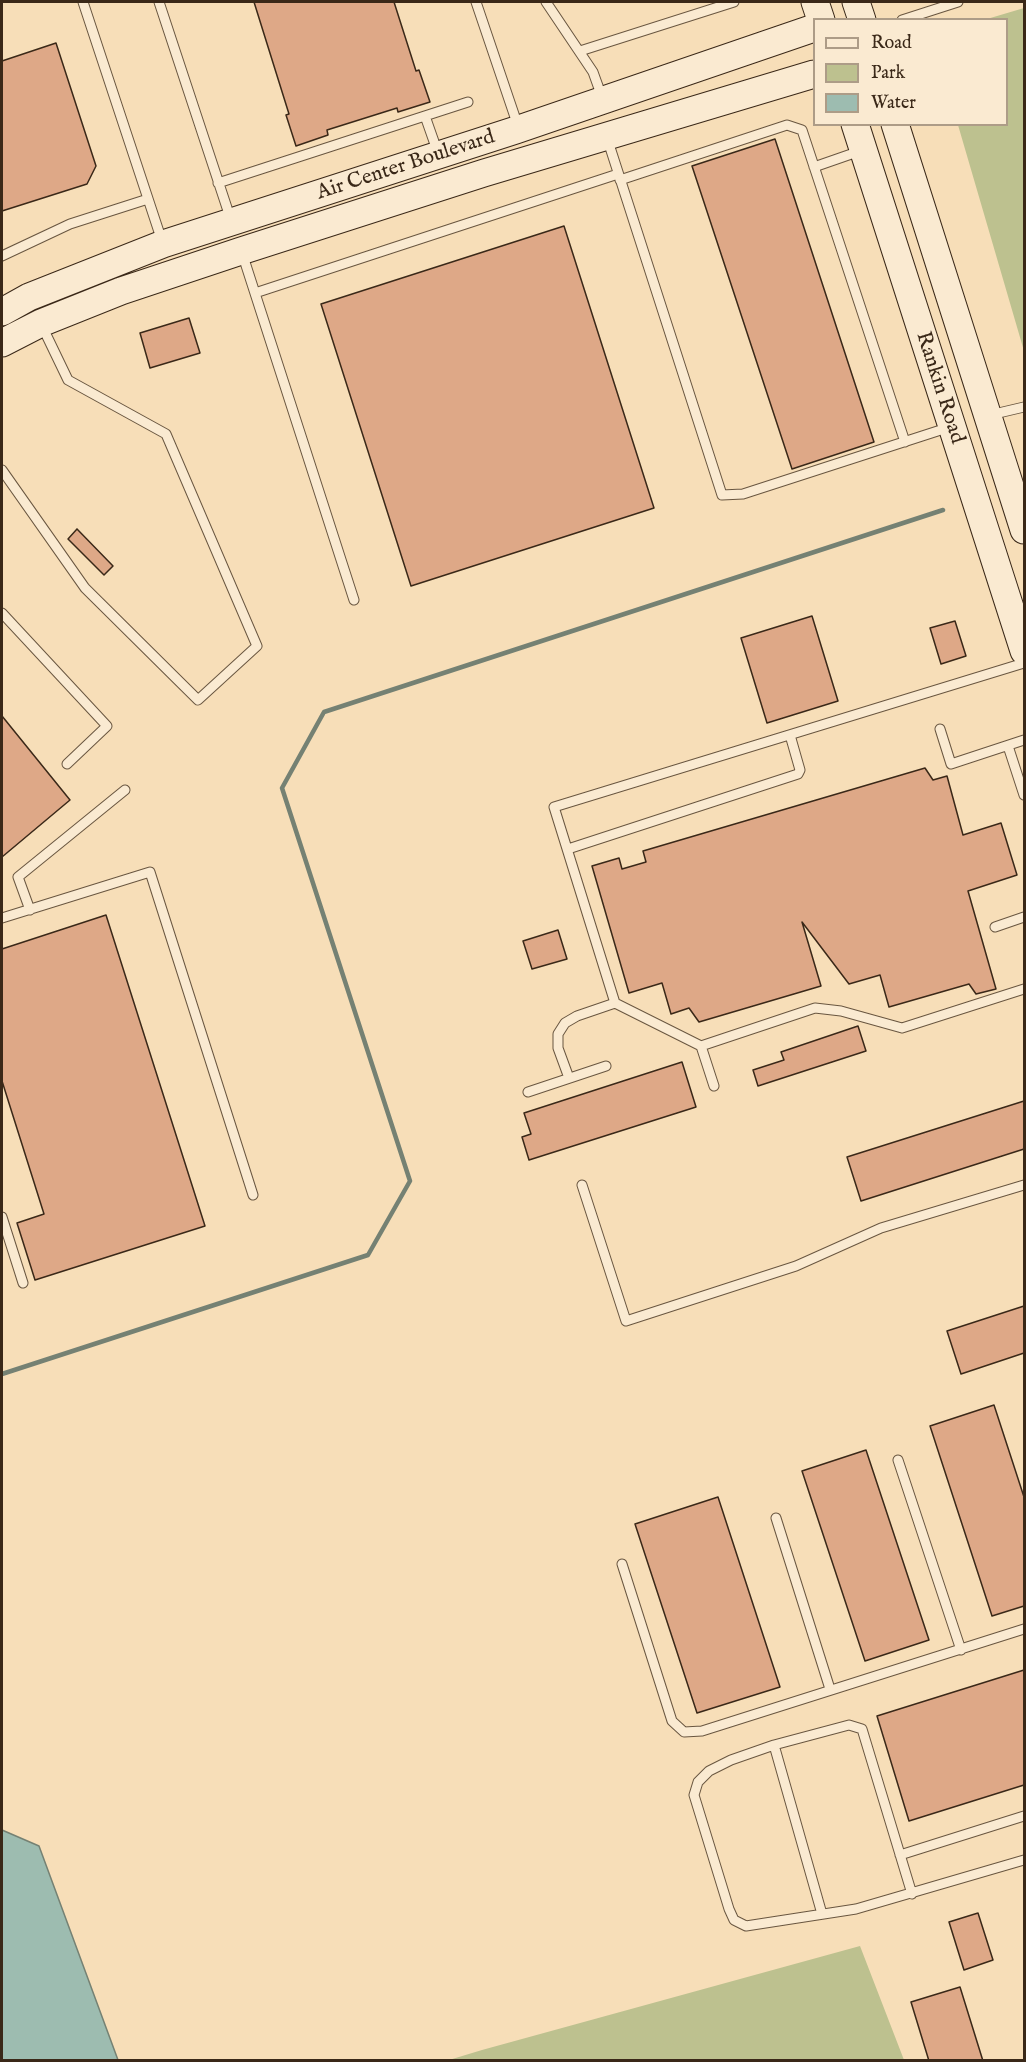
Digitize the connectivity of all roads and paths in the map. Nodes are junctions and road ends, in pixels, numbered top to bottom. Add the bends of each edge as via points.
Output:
1 (83, 2) edge
2 (159, 2) edge
3 (476, 2) edge
4 (546, 2) edge
5 (734, 2) edge
6 (815, 2) edge
7 (856, 2) edge
8 (958, 2) edge
9 (820, 18) edge
10 (861, 18) edge
11 (908, 18) edge
12 (813, 28) edge
13 (580, 51) junction
14 (813, 74) edge
15 (602, 99) junction
16 (468, 102) dead end
17 (425, 116) junction
18 (896, 126) edge
19 (519, 129) junction
20 (859, 137) edge
21 (607, 138) junction
22 (438, 155) junction
23 (529, 160) junction
24 (814, 167) junction
25 (619, 177) junction
26 (218, 183) junction
27 (148, 199) junction
28 (231, 222) junction
29 (162, 244) junction
30 (241, 251) junction
31 (2, 256) edge
32 (255, 293) junction
33 (29, 297) junction
34 (2, 312) edge
35 (41, 322) junction
36 (2, 343) edge
37 (1024, 407) edge
38 (988, 416) junction
39 (952, 427) junction
40 (905, 442) junction
41 (2, 470) edge
42 (1024, 530) edge
43 (354, 600) dead end
44 (2, 613) edge
45 (1024, 651) edge
46 (1024, 663) edge
47 (940, 729) dead end
48 (790, 735) junction
49 (1024, 740) edge
50 (1008, 746) junction
51 (67, 764) dead end
52 (125, 790) dead end
53 (1024, 795) edge
54 (567, 849) junction
55 (30, 909) junction
56 (1024, 917) edge
57 (2, 918) edge
58 (995, 927) dead end
59 (1024, 989) edge
60 (615, 1003) junction
61 (701, 1046) junction
62 (606, 1066) dead end
63 (569, 1078) junction
64 (714, 1086) dead end
65 (528, 1092) dead end
66 (582, 1185) dead end
67 (1024, 1185) edge
68 (253, 1195) dead end
69 (2, 1218) edge
70 (23, 1283) dead end
71 (898, 1460) dead end
72 (776, 1518) dead end
73 (622, 1564) dead end
74 (1024, 1629) edge
75 (961, 1650) junction
76 (830, 1689) junction
77 (774, 1746) junction
78 (1024, 1816) edge
79 (900, 1855) junction
80 (1024, 1860) edge
81 (912, 1894) junction
82 (822, 1914) junction

1 - 27 lane
2 - 26 lane
3 - 19 lane
4 - 13 lane
5 - 13 lane
6 - 9 street
7 - 10 street
8 - 11 lane
12 - 15 street, Air Center Boulevard
13 - 15 lane via 593,72
14 - 21 street, Air Center Boulevard
15 - 19 street, Air Center Boulevard
16 - 17 lane
17 - 22 lane
17 - 26 lane
18 - 38 street, Rankin Road
19 - 22 street, Air Center Boulevard
19 - 23 street
20 - 24 lane
20 - 39 street, Rankin Road
21 - 23 street, Air Center Boulevard
21 - 25 lane
22 - 28 street, Air Center Boulevard
23 - 30 street, Air Center Boulevard
24 - 25 lane via 802,130 787,125
24 - 40 lane
25 - 32 lane
25 - 40 lane via 722,495 743,494
26 - 28 lane
27 - 29 lane
27 - 31 lane via 70,224
28 - 29 street, Air Center Boulevard
28 - 30 street
29 - 33 street, Air Center Boulevard
30 - 32 lane
30 - 35 street, Air Center Boulevard
32 - 43 lane
33 - 34 street, Air Center Boulevard
33 - 35 street
35 - 36 street, Air Center Boulevard
35 - 41 lane via 68,380 166,434 257,646 198,700 85,588
37 - 38 lane
38 - 39 street
38 - 42 street, Rankin Road
39 - 40 lane
39 - 45 street, Rankin Road
44 - 51 lane via 108,726
46 - 48 lane
47 - 50 lane via 951,764
48 - 54 lane via 798,774
48 - 54 lane via 554,807
49 - 50 lane
50 - 53 lane
52 - 55 lane via 18,877
54 - 60 lane
55 - 57 lane
55 - 68 lane via 150,872
56 - 58 lane
59 - 61 lane via 902,1028 815,1008
60 - 61 lane
60 - 63 lane via 565,1023 558,1034 558,1047
61 - 64 lane
62 - 63 lane
63 - 65 lane
66 - 67 lane via 626,1321 796,1266 881,1228
69 - 70 lane
71 - 75 lane
72 - 76 lane
73 - 76 lane via 672,1721 684,1732 702,1731
74 - 75 lane
75 - 76 lane
77 - 79 lane via 849,1725 862,1729
77 - 82 lane
77 - 82 lane via 709,1771 698,1782 694,1795 734,1920 746,1926
78 - 79 lane
79 - 81 lane
80 - 81 lane
81 - 82 lane

